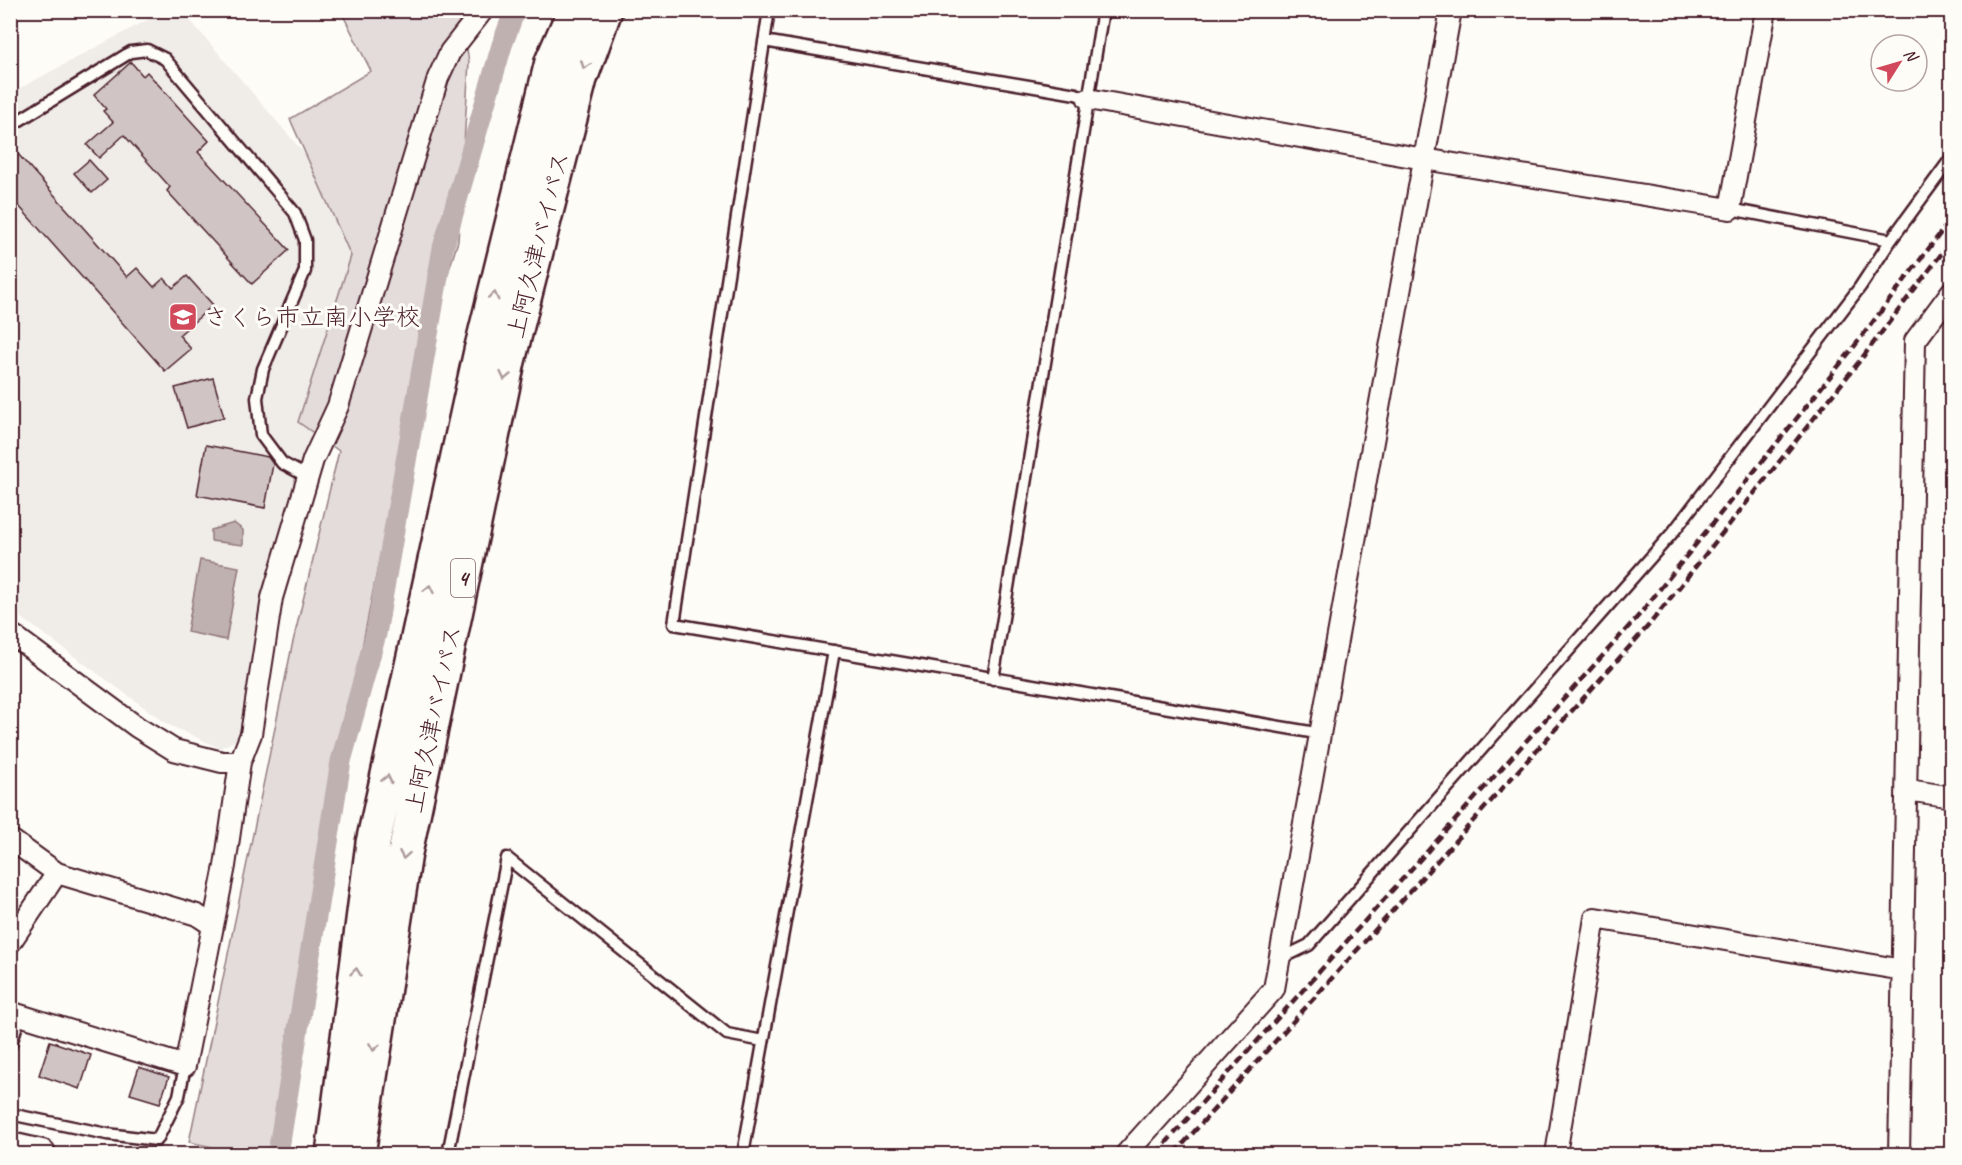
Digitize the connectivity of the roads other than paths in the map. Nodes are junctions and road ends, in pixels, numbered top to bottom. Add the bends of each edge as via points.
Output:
1 (483, 10) edge
2 (575, 10) edge
3 (605, 10) edge
4 (769, 10) edge
5 (1103, 10) edge
6 (1451, 10) edge
7 (1766, 10) edge
8 (764, 41) junction
9 (1088, 99) junction
10 (10, 126) edge
11 (1952, 157) edge
12 (1424, 159) junction
13 (1731, 209) junction
14 (1891, 240) junction
15 (1952, 291) edge
16 (308, 477) junction
17 (10, 633) edge
18 (834, 651) junction
19 (993, 679) junction
20 (1322, 734) junction
21 (240, 762) junction
22 (1908, 790) junction
23 (1952, 797) edge
24 (10, 839) edge
25 (57, 873) junction
26 (212, 925) junction
27 (10, 943) edge
28 (1280, 959) junction
29 (1903, 970) junction
30 (15, 1014) edge
31 (764, 1041) junction
32 (10, 1047) edge
33 (184, 1066) junction
34 (10, 1114) edge
35 (10, 1147) edge
36 (41, 1155) edge
37 (333, 1155) edge
38 (358, 1155) edge
39 (448, 1155) edge
40 (743, 1155) edge
41 (1126, 1155) edge
42 (1556, 1155) edge
43 (1899, 1155) edge

1 - 16 street via 450,52 438,78 338,406
37 -> 2 highway, 上阿久津バイパス / 4 via 373,843 481,351 552,62
3 -> 38 highway, 上阿久津バイパス / 4 via 580,79 508,361 405,853
4 - 8 lane
5 - 9 lane
6 - 12 street
7 - 13 street
8 - 9 lane
8 - 18 lane via 674,624
9 - 12 street
9 - 19 lane
10 - 16 lane via 131,52 147,50 165,59 295,213 305,240 305,271 263,369 257,398 261,435 282,463
11 - 14 lane
12 - 13 street
12 - 20 street
13 - 14 lane
14 - 28 lane via 1674,531 1309,945
15 - 22 street via 1915,341
16 - 21 street via 272,598 251,734
17 - 21 street via 174,750 222,762
18 - 19 lane
18 - 31 lane
19 - 20 lane
20 - 28 street
21 - 26 street
22 - 23 street
22 - 29 street
24 - 25 street
25 - 26 street via 197,915
25 - 27 street
26 - 33 street
28 - 41 street via 1274,989
29 - 42 street via 1595,918
29 - 43 street
30 - 32 lane
30 - 33 street
31 - 39 lane via 727,1034 507,858
31 - 40 lane
33 - 34 lane via 179,1096 157,1140
35 - 36 street

